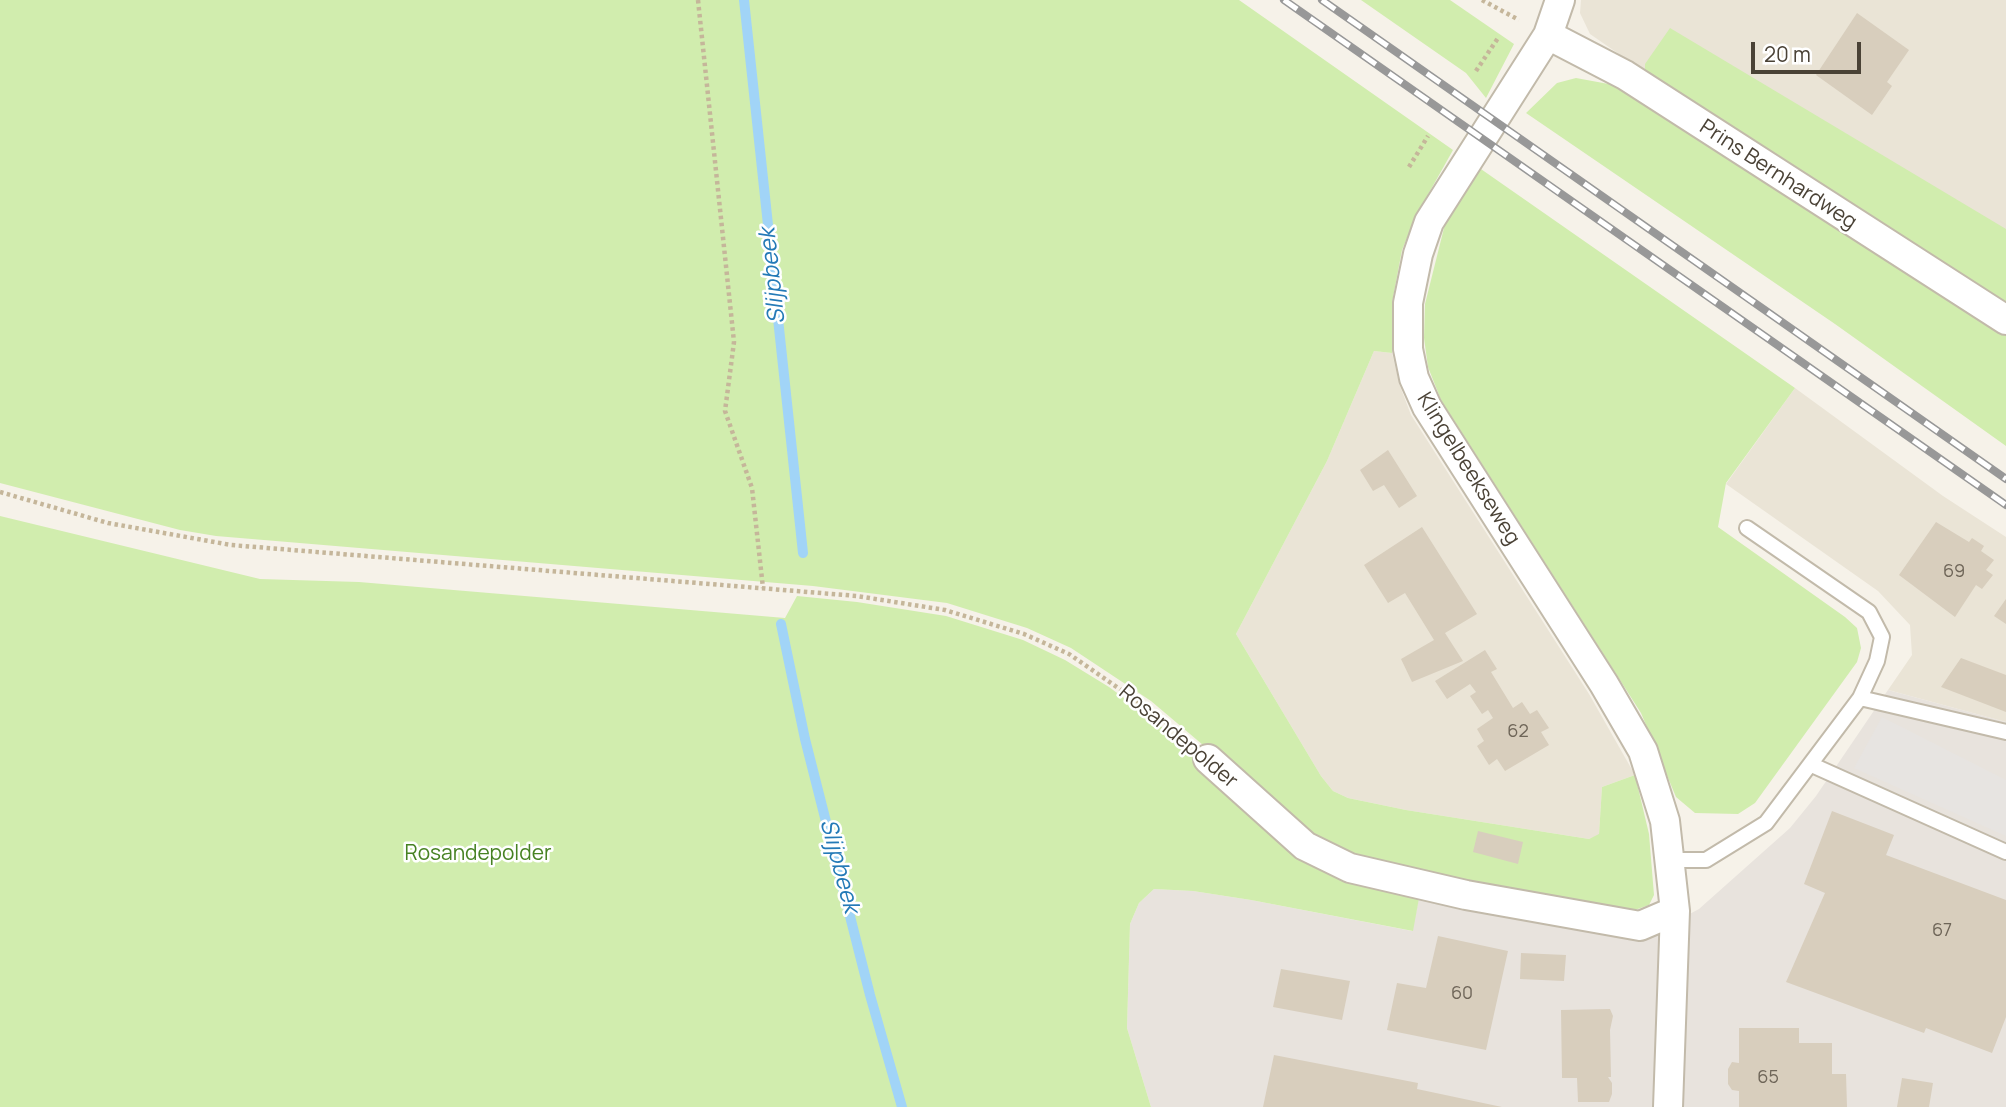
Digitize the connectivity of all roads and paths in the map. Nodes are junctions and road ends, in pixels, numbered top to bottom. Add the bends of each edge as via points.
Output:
1 (698, 0) edge
2 (1482, 0) edge
3 (1560, 0) edge
4 (1548, 35) junction
5 (1498, 38) dead end
6 (1476, 71) dead end
7 (1428, 136) dead end
8 (1409, 167) dead end
9 (2006, 320) edge
10 (0, 492) edge
11 (1747, 527) dead end
12 (763, 588) junction
13 (1860, 698) junction
14 (2006, 732) edge
15 (1208, 759) joint
16 (1812, 765) junction
17 (2006, 852) edge
18 (1671, 860) junction
19 (1675, 911) junction
20 (1668, 1107) edge

1 - 12 path via 734,342 725,411 752,488
2 - 4 path
3 - 4 street, Klingelbeekseweg
4 - 9 street, Prins Bernhardweg via 1625,75
4 - 18 street, Klingelbeekseweg via 1429,222 1408,303 1408,349 1427,407 1643,751 1665,821
5 - 6 path
7 - 8 path
10 - 12 path, Rosandepolder via 108,523 231,545
11 - 13 lane via 1869,612 1882,637
12 - 15 path, Rosandepolder via 946,610 1024,634 1069,654 1110,681
13 - 14 lane
13 - 16 lane
15 - 19 street, Rosandepolder via 1305,846 1350,868 1465,895 1640,926
16 - 17 lane
16 - 18 lane via 1766,823 1706,860
18 - 19 street, Klingelbeekseweg
19 - 20 street, Klingelbeekseweg

